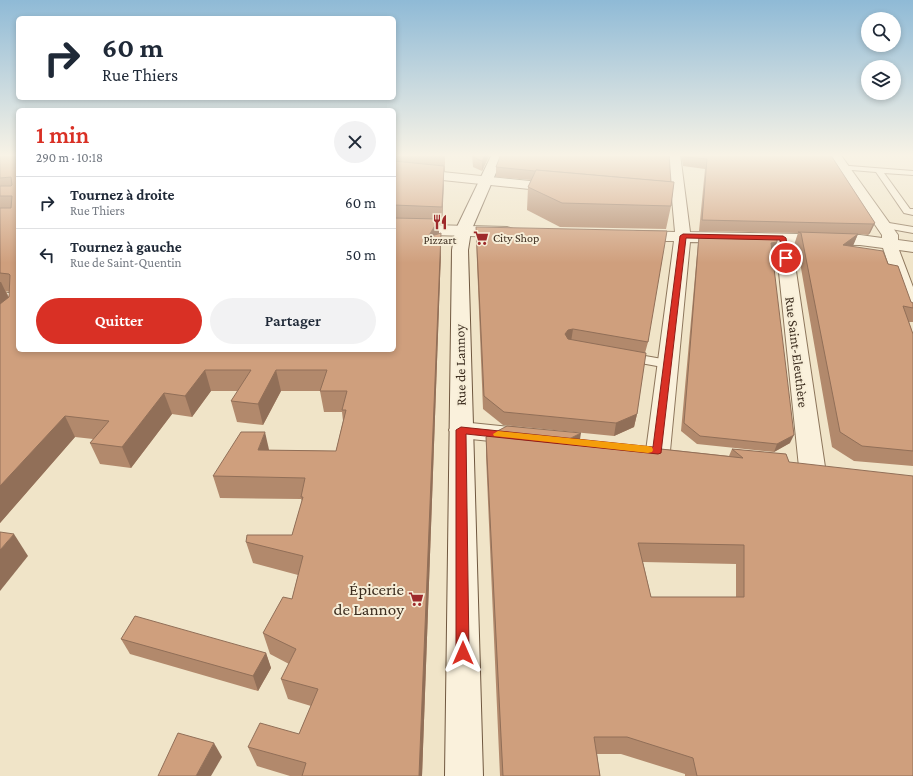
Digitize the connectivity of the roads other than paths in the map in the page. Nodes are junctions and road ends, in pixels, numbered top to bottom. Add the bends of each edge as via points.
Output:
1 (482, 190) edge
2 (677, 190) edge
3 (857, 190) edge
4 (892, 190) edge
5 (662, 198) edge
6 (678, 199) junction
7 (913, 212) edge
8 (883, 225) junction
9 (396, 229) edge
10 (913, 230) edge
11 (463, 231) junction
12 (522, 233) edge
13 (622, 236) edge
14 (683, 236) junction
15 (783, 238) junction
16 (891, 243) junction
17 (913, 247) edge
18 (0, 295) edge
19 (16, 297) edge
20 (913, 311) edge
21 (616, 355) edge
22 (668, 364) junction
23 (461, 430) junction
24 (543, 439) edge
25 (658, 451) edge
26 (812, 467) edge
27 (464, 776) edge

1 - 11 street, Rue de Lannoy
2 - 6 street
3 - 8 street
4 - 7 lane via 907,211
5 - 6 street
6 - 14 street
8 - 10 lane
8 - 16 street via 890,235
9 - 11 street
11 - 12 street
11 - 23 street, Rue de Lannoy via 459,262
13 - 14 street
14 - 15 street
14 - 22 street
15 - 16 street
15 - 26 street, Rue Saint-Eleuthère
16 - 17 street
16 - 20 street via 891,252
18 - 19 lane
21 - 22 lane
22 - 25 street
23 - 24 street
23 - 27 street, Rue de Lannoy

